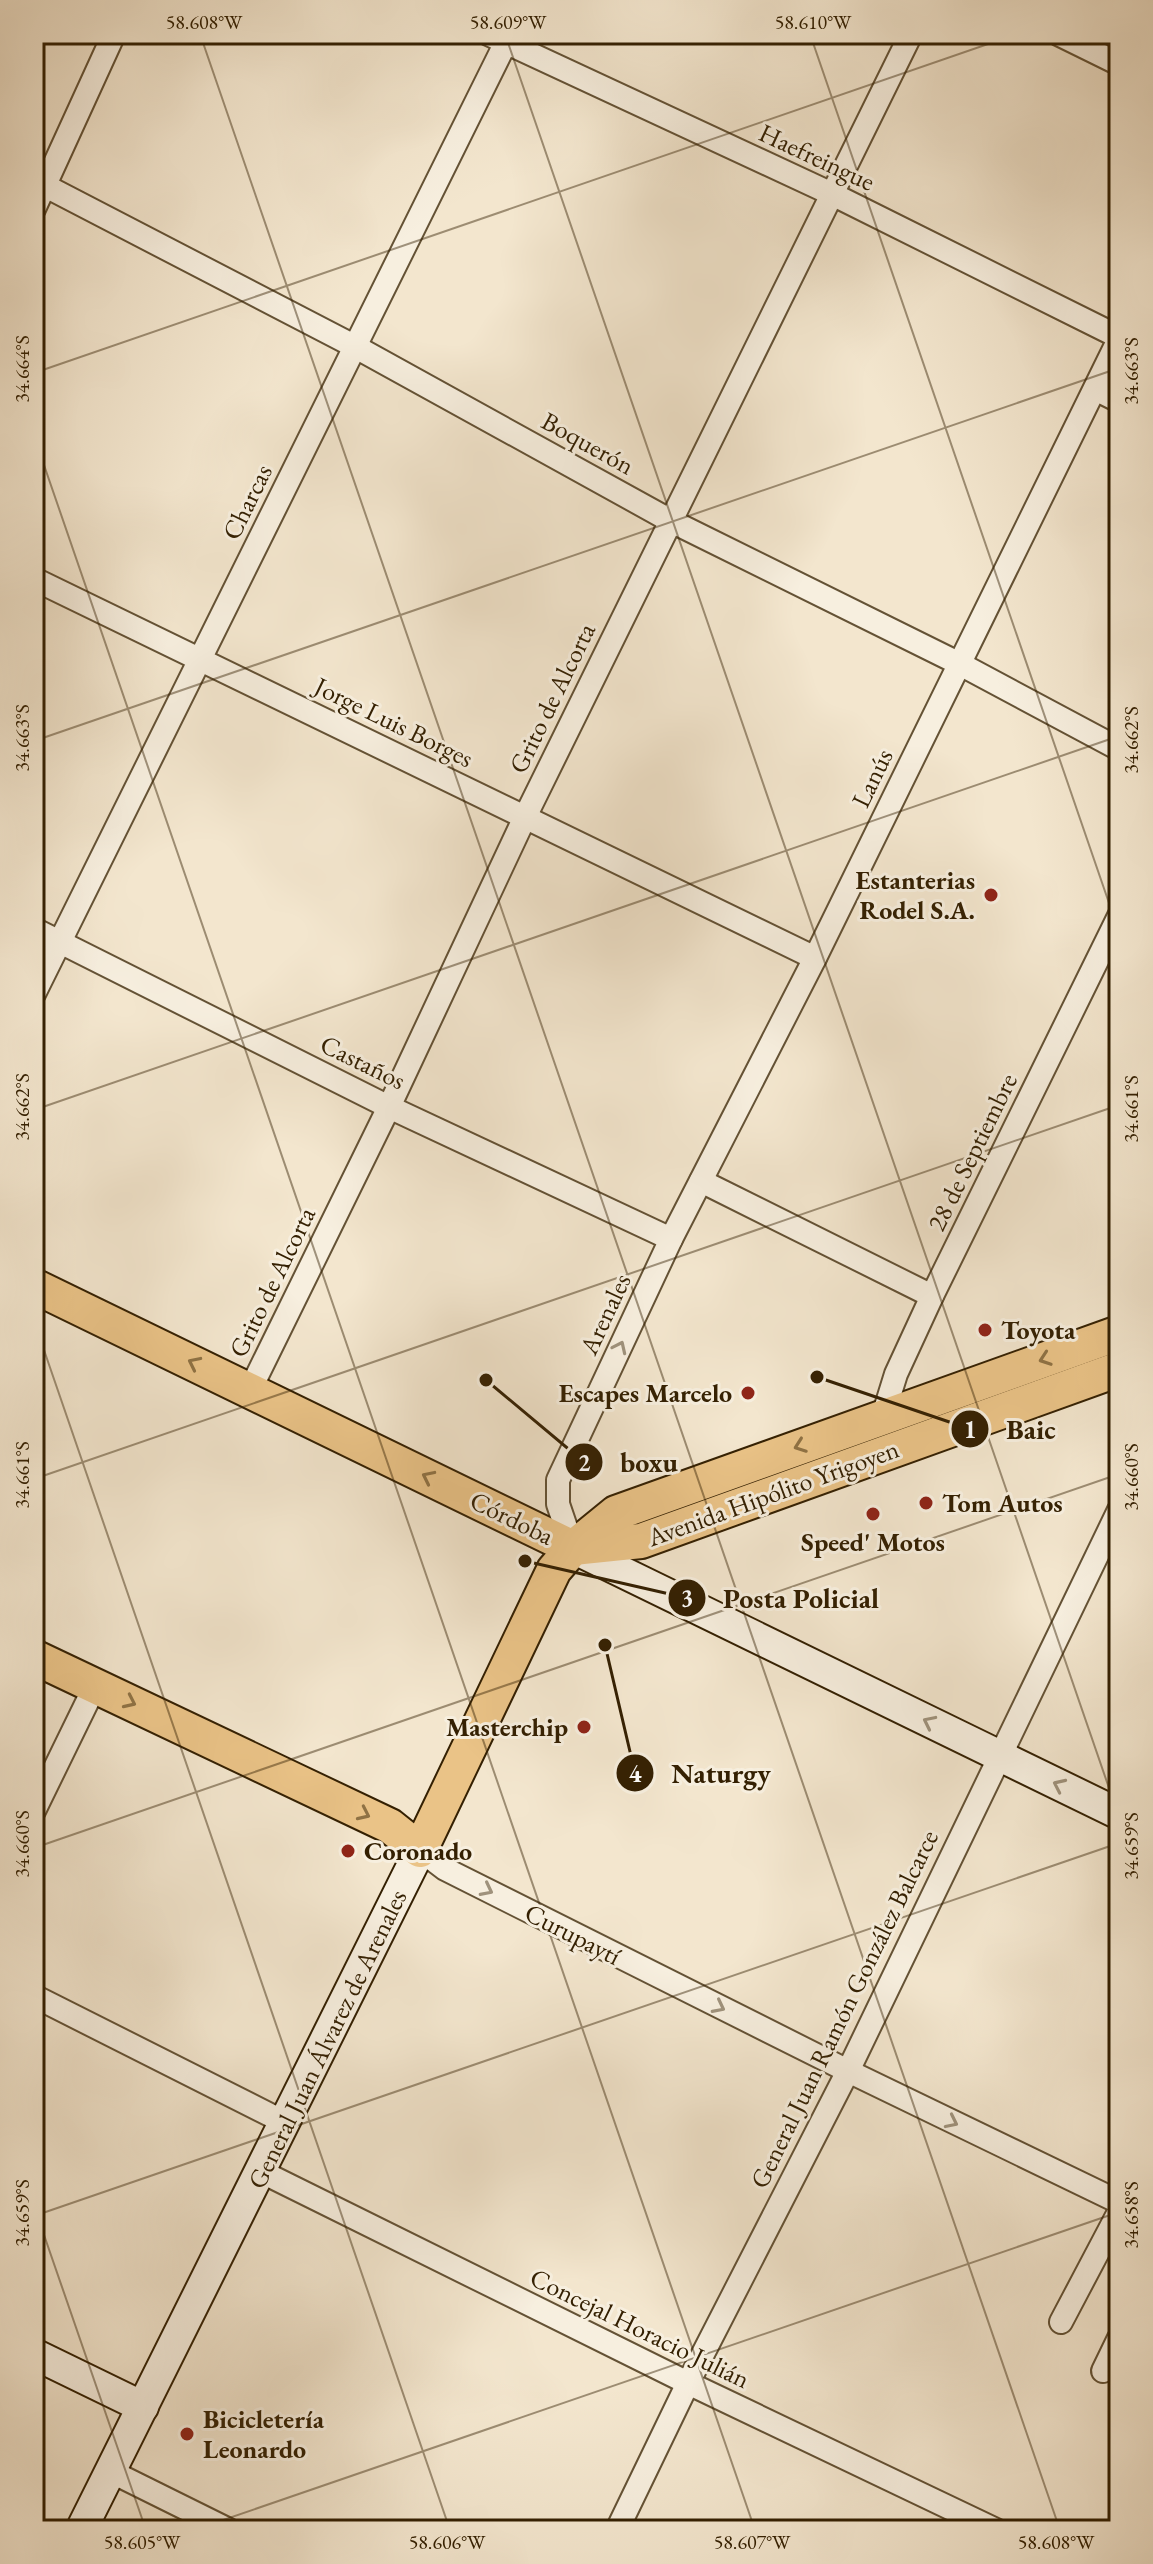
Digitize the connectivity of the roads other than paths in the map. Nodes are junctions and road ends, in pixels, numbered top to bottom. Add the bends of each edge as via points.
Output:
1 (114, 34) edge
2 (911, 34) edge
3 (1058, 34) edge
4 (501, 37) edge
5 (1119, 64) edge
6 (40, 182) edge
7 (832, 194) junction
8 (34, 209) edge
9 (1119, 338) edge
10 (354, 346) junction
11 (1095, 389) junction
12 (1119, 401) edge
13 (671, 521) junction
14 (34, 579) edge
15 (201, 659) junction
16 (960, 664) junction
17 (1119, 749) edge
18 (525, 817) junction
19 (1119, 916) edge
20 (34, 929) edge
21 (59, 941) junction
22 (815, 958) junction
23 (34, 994) edge
24 (389, 1107) junction
25 (701, 1181) junction
26 (671, 1239) junction
27 (35, 1289) edge
28 (932, 1296) junction
29 (1119, 1333) edge
30 (1119, 1369) edge
31 (250, 1390) junction
32 (883, 1416) junction
33 (1119, 1510) edge
34 (573, 1548) junction
35 (34, 1657) edge
36 (95, 1686) junction
37 (998, 1756) junction
38 (34, 1811) edge
39 (1119, 1814) edge
40 (420, 1850) junction
41 (34, 1996) edge
42 (848, 2071) junction
43 (286, 2123) junction
44 (262, 2172) junction
45 (1119, 2202) edge
46 (1119, 2212) edge
47 (1061, 2322) dead end
48 (1119, 2338) edge
49 (34, 2354) edge
50 (1103, 2371) dead end
51 (688, 2383) junction
52 (143, 2407) junction
53 (110, 2471) junction
54 (81, 2530) edge
55 (229, 2530) edge
56 (617, 2530) edge
57 (996, 2530) edge

1 - 6 street
2 - 7 street, Grito de Alcorta
3 - 5 street
4 - 7 street, Haefreingue
4 - 10 street, Charcas
6 - 8 street
6 - 10 street, Boquerón
7 - 9 street, Haefreingue
7 - 13 street, Grito de Alcorta
9 - 11 street, Lanús
10 - 13 street, Boquerón
10 - 15 street, Charcas
11 - 12 street
11 - 16 street, Lanús
13 - 16 street, Boquerón
13 - 18 street, Grito de Alcorta
14 - 15 street, Jorge Luis Borges
15 - 18 street, Jorge Luis Borges
15 - 21 street, Charcas
16 - 17 street, Boquerón
16 - 22 street, Lanús
18 - 22 street, Jorge Luis Borges
18 - 24 street, Grito de Alcorta
19 - 28 street, 28 de Septiembre
20 - 21 street, Castaños
21 - 23 street, Charcas
21 - 24 street, Castaños
22 - 25 street, Lanús
24 - 26 street, Castaños
24 - 31 street, Grito de Alcorta
25 - 26 street, Lanús
25 - 28 street
34 -> 26 street, Arenales via 558,1504 558,1480
31 -> 27 main road, Córdoba
28 - 32 street, 28 de Septiembre
29 -> 32 main road, Avenida Hipólito Yrigoyen
30 - 34 main road, Avenida Hipólito Yrigoyen via 641,1541
34 -> 31 main road, Córdoba
32 -> 34 main road, Avenida Hipólito Yrigoyen via 616,1513
33 - 37 street, General Juan Ramón González Balcarce
37 -> 34 main road, Córdoba
34 - 40 main road, General Juan Álvarez de Arenales via 554,1570
35 - 36 main road, Curupaytí
36 - 38 street
36 -> 40 main road, Curupaytí via 390,1826
39 -> 37 main road, Córdoba
37 - 42 street, General Juan Ramón González Balcarce
40 -> 42 street, Curupaytí via 445,1869
40 - 43 main road, General Juan Álvarez de Arenales
41 - 43 street
42 -> 45 street, Curupaytí
42 - 51 street, General Juan Ramón González Balcarce
43 - 44 main road, General Juan Álvarez de Arenales
44 - 51 street, Concejal Horacio Julián
44 - 52 main road, General Juan Álvarez de Arenales
46 - 47 street
48 - 50 street
49 - 52 main road
51 - 56 street, General Juan Ramón González Balcarce
51 - 57 street, Concejal Horacio Julián
52 - 53 main road, General Juan Álvarez de Arenales
53 - 54 main road, General Juan Álvarez de Arenales
53 - 55 street

